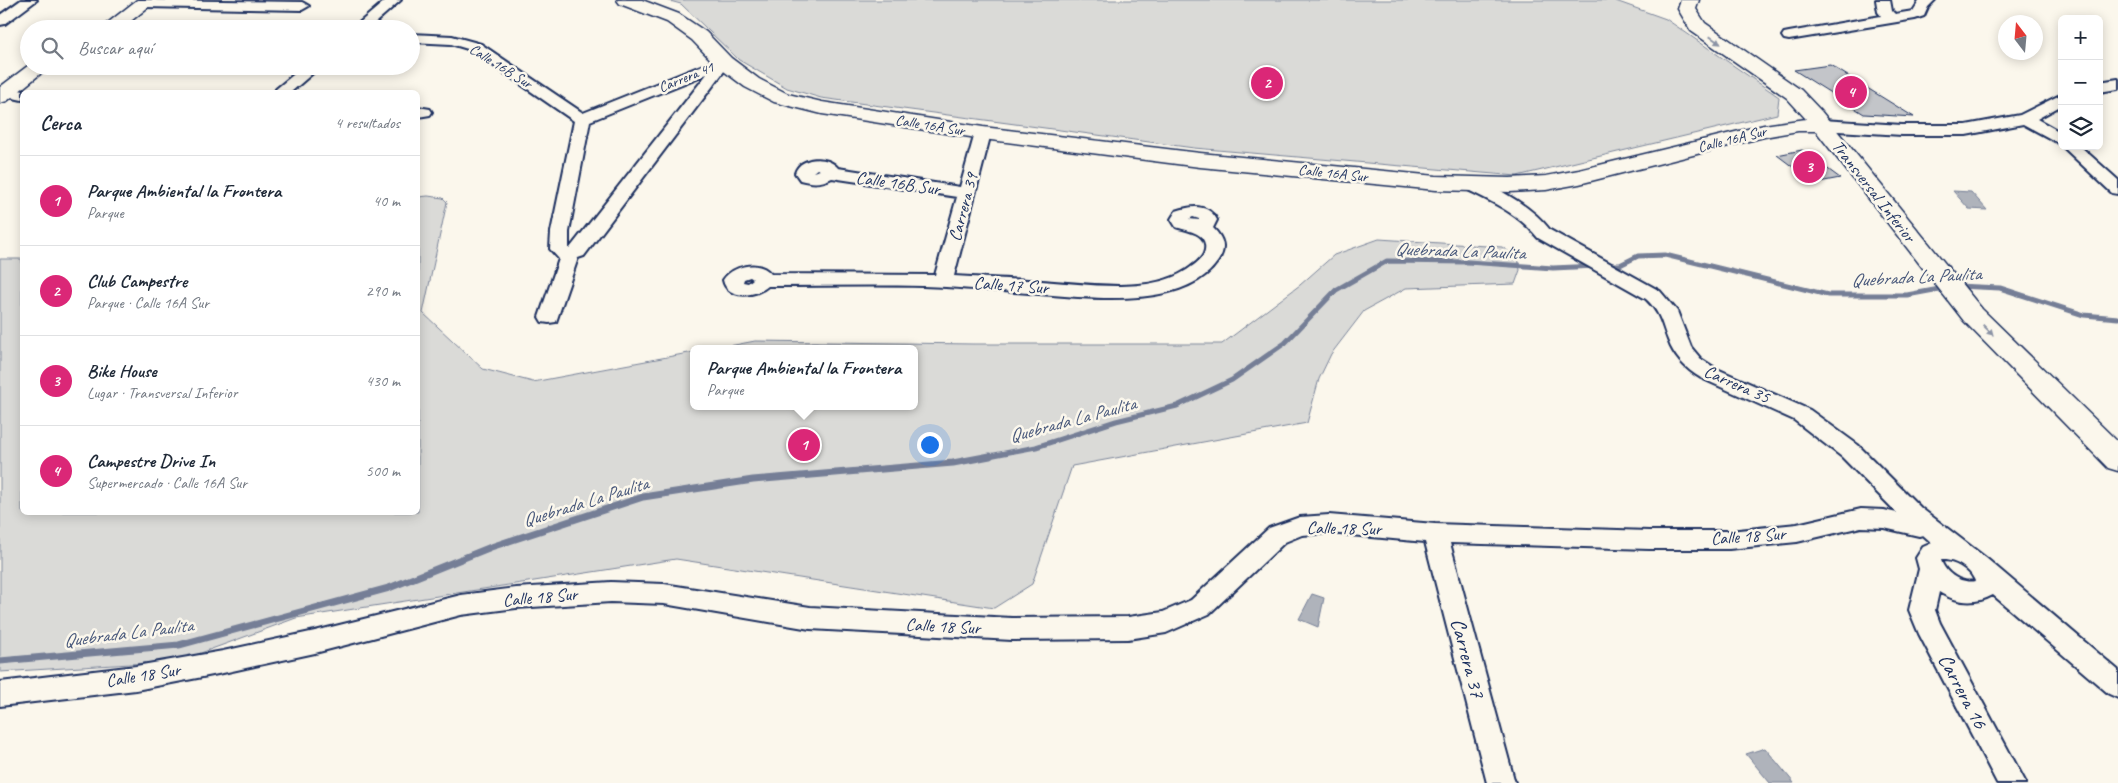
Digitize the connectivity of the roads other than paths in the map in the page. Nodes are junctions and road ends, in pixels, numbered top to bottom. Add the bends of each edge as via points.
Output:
1 (30, 0) edge
2 (394, 0) edge
3 (626, 0) edge
4 (1690, 0) edge
5 (1883, 0) edge
6 (1928, 0) edge
7 (140, 1) edge
8 (302, 6) dead end
9 (1892, 19) junction
10 (106, 20) edge
11 (119, 20) edge
12 (370, 20) edge
13 (0, 21) edge
14 (1789, 36) dead end
15 (420, 38) edge
16 (724, 62) junction
17 (33, 75) edge
18 (45, 75) edge
19 (303, 75) edge
20 (2118, 84) edge
21 (2103, 86) edge
22 (20, 90) edge
23 (23, 90) edge
24 (284, 90) edge
25 (17, 94) edge
26 (1794, 94) junction
27 (2058, 101) edge
28 (0, 110) edge
29 (582, 119) junction
30 (2025, 119) junction
31 (1822, 124) junction
32 (1786, 126) junction
33 (1764, 131) junction
34 (984, 133) junction
35 (2058, 138) edge
36 (2075, 150) edge
37 (1843, 151) junction
38 (829, 172) dead end
39 (2101, 172) junction
40 (2118, 174) edge
41 (1474, 186) junction
42 (2118, 189) edge
43 (967, 193) junction
44 (1201, 226) dead end
45 (570, 255) junction
46 (763, 280) dead end
47 (943, 281) junction
48 (548, 318) dead end
49 (2118, 460) edge
50 (1910, 513) junction
51 (1861, 518) junction
52 (1435, 533) junction
53 (1963, 554) junction
54 (1931, 562) junction
55 (1984, 581) junction
56 (1955, 588) junction
57 (1924, 597) junction
58 (2118, 686) edge
59 (0, 694) edge
60 (1501, 783) edge
61 (2012, 783) edge

1 - 13 street
2 - 12 street
3 - 16 street, Calle 16A Sur via 673,18 699,36
4 -> 26 street, Transversal Inferior via 1687,9 1698,27
5 - 9 street via 1885,12
6 - 9 street via 1922,4 1919,13
7 - 8 street
7 - 10 street
7 - 11 street
9 - 14 street
15 - 29 street, Calle 16B Sur via 452,40 476,47
16 - 29 street, Carrera 41
16 - 34 street, Calle 16A Sur via 752,83 781,98 822,108
16 - 45 street, Carrera 41 via 577,252
17 - 22 street
18 - 23 street
19 - 24 street
20 - 21 street
25 - 28 street
26 - 31 street, Transversal Inferior
26 - 32 street via 1796,111
27 - 30 street, Calle 16A Sur
29 - 45 street via 560,232 559,249
30 - 31 street, Calle 16A Sur via 1966,130 1939,131
30 - 35 street
31 - 32 street, Calle 16A Sur
31 - 37 street, Transversal Inferior
32 - 33 street, Calle 16A Sur
33 - 37 street via 1811,136
33 - 41 street, Calle 16A Sur via 1580,177 1546,183
34 - 41 street, Calle 16A Sur via 1200,160
34 - 43 street, Carrera 39
36 - 39 street
37 -> 49 street, Transversal Inferior via 1947,285
38 - 43 street, Calle 16B Sur
39 - 40 street
39 - 42 street
41 - 50 street, Carrera 35 via 1520,210 1544,234 1639,286 1664,304 1671,314 1685,354 1694,364 1802,414 1850,451
43 - 47 street, Carrera 39
44 - 47 street, Calle 17 Sur via 1216,245 1213,255 1194,275 1163,287 1119,292
45 - 48 street, Carrera 41
46 - 47 street, Calle 17 Sur
50 - 51 street, Calle 18 Sur via 1884,519
50 - 51 street, Calle 18 Sur via 1880,506
50 - 53 street, Carrera 35
50 - 54 street, Carrera 35
51 - 52 street, Calle 18 Sur via 1797,532 1729,540
52 - 59 street, Calle 18 Sur via 1329,524 1300,526 1277,536 1200,607 1166,622 1128,628 1012,629 810,618 664,594 611,592 461,605 222,662 136,678
52 - 60 street, Carrera 37
53 - 54 street via 1944,550
53 - 55 street, Carrera 35 via 1972,559
54 - 56 street via 1937,577
54 - 57 street, Carrera 16
55 - 56 street via 1966,592
55 - 58 street via 2022,603
56 - 57 street
57 - 61 street, Carrera 16 via 1922,610 1928,626

